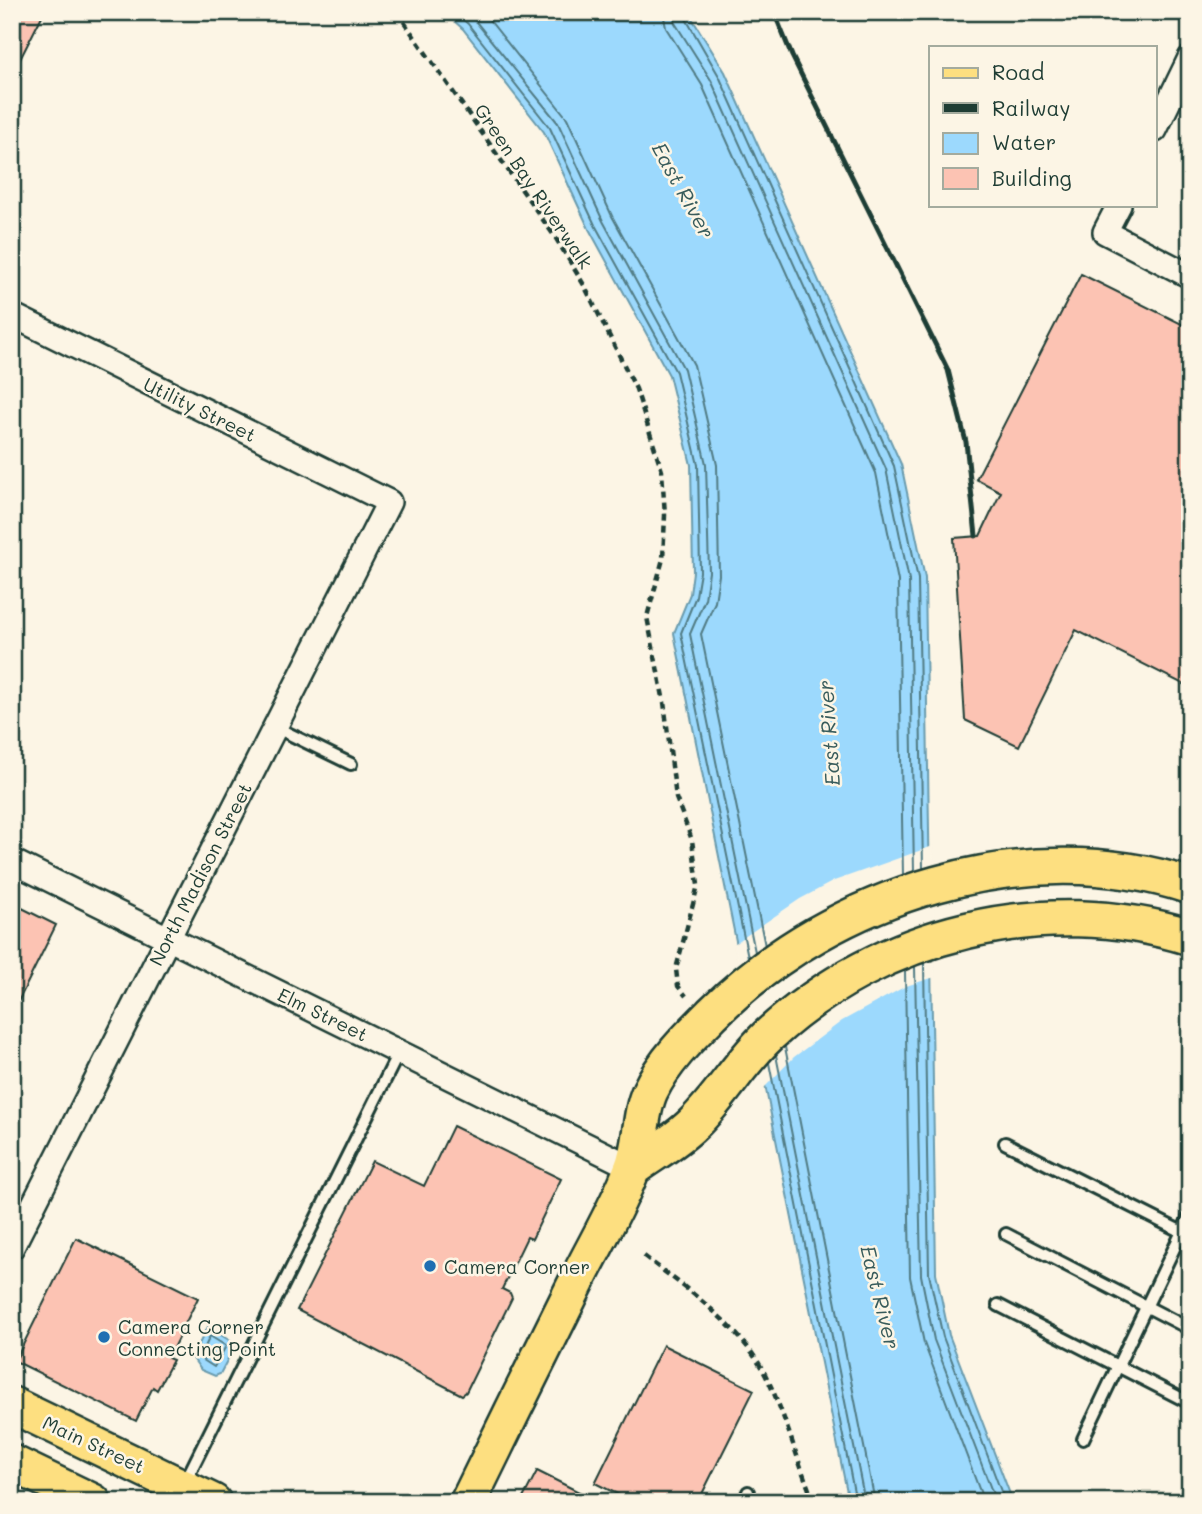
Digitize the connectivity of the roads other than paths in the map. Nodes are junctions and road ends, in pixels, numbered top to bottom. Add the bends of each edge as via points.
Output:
1 (1190, 58) edge
2 (1156, 128) edge
3 (1118, 206) edge
4 (1190, 276) edge
5 (12, 316) edge
6 (389, 502) joint
7 (275, 727) junction
8 (351, 764) dead end
9 (12, 861) edge
10 (1184, 881) edge
11 (1190, 937) edge
12 (168, 938) junction
13 (399, 1052) junction
14 (1005, 1143) dead end
15 (633, 1168) junction
16 (1190, 1216) edge
17 (1006, 1234) dead end
18 (1186, 1235) edge
19 (12, 1247) edge
20 (998, 1305) dead end
21 (1146, 1308) junction
22 (1190, 1329) edge
23 (1117, 1367) junction
24 (1190, 1403) edge
25 (12, 1405) edge
26 (1083, 1439) dead end
27 (12, 1463) edge
28 (475, 1488) edge
29 (198, 1494) edge
30 (93, 1502) edge
31 (449, 1502) edge

1 - 2 street
3 - 4 street via 1105,232
5 - 6 street, Utility Street
6 - 7 street, North Madison Street
7 - 8 lane
7 - 12 street, North Madison Street
9 - 12 street, Elm Street
10 - 15 main road via 1113,869 1027,867 909,892 859,911 738,988 671,1059 649,1092
11 - 15 main road via 1148,924 1104,918 1045,918 968,931 890,957 807,1003 749,1055 692,1125
12 - 13 street, Elm Street
12 - 19 street, North Madison Street
13 - 15 street, Elm Street
13 - 29 lane
14 - 18 lane
15 - 28 main road
16 - 18 lane
17 - 21 lane
18 - 21 lane
20 - 23 lane
21 - 22 lane
21 - 23 lane
23 - 24 lane
23 - 26 lane
25 - 29 main road, Main Street
27 - 30 main road
28 - 31 main road

